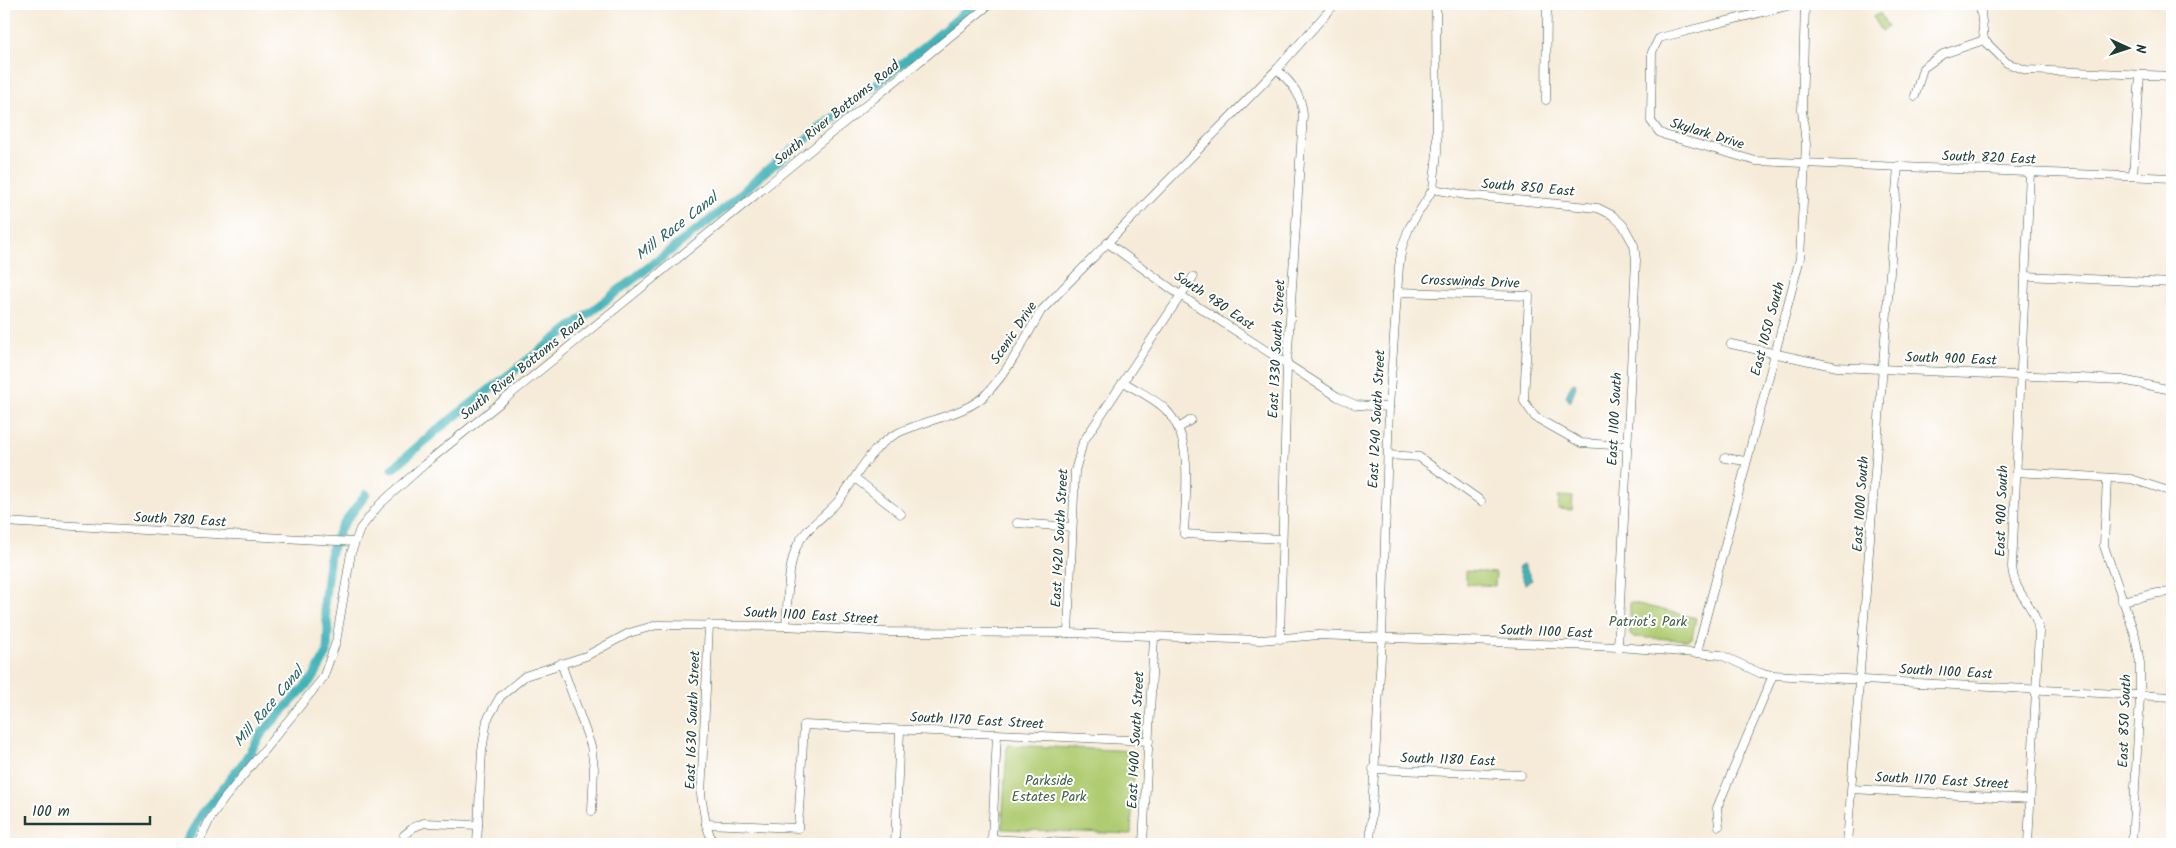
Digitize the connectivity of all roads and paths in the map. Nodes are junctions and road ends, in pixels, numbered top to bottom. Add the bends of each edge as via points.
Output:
1 (990, 4) edge
2 (1335, 4) edge
3 (1436, 4) edge
4 (1547, 4) edge
5 (1795, 4) edge
6 (1805, 4) edge
7 (1980, 4) edge
8 (1984, 40) junction
9 (1277, 69) junction
10 (2140, 75) junction
11 (2172, 76) edge
12 (1915, 96) dead end
13 (1546, 100) dead end
14 (1805, 163) junction
15 (1898, 166) junction
16 (2030, 172) junction
17 (2133, 176) junction
18 (2172, 178) edge
19 (1433, 189) junction
20 (1619, 221) joint
21 (1108, 244) junction
22 (2025, 276) junction
23 (1192, 278) dead end
24 (2172, 283) edge
25 (1397, 292) junction
26 (1180, 295) junction
27 (1731, 344) dead end
28 (1774, 354) junction
29 (1288, 365) junction
30 (1883, 369) junction
31 (2021, 374) junction
32 (1124, 382) junction
33 (2172, 390) edge
34 (1389, 407) junction
35 (1190, 420) dead end
36 (1179, 428) junction
37 (1627, 446) junction
38 (1388, 455) junction
39 (1725, 458) dead end
40 (1746, 461) junction
41 (2016, 472) junction
42 (855, 478) junction
43 (2107, 478) junction
44 (2172, 492) edge
45 (1481, 501) dead end
46 (901, 514) dead end
47 (4, 522) edge
48 (1017, 523) dead end
49 (1072, 527) junction
50 (1282, 539) junction
51 (354, 542) junction
52 (2172, 592) edge
53 (2122, 601) junction
54 (709, 625) junction
55 (786, 626) junction
56 (1068, 633) junction
57 (1154, 637) junction
58 (1280, 639) junction
59 (1382, 639) junction
60 (1618, 647) junction
61 (1697, 652) junction
62 (561, 663) junction
63 (1773, 676) junction
64 (1860, 681) junction
65 (2036, 689) junction
66 (2140, 696) junction
67 (2172, 697) edge
68 (900, 730) junction
69 (997, 735) junction
70 (1149, 741) junction
71 (1373, 769) junction
72 (1521, 775) dead end
73 (1852, 789) junction
74 (2030, 799) junction
75 (592, 810) dead end
76 (706, 824) junction
77 (478, 825) junction
78 (1719, 826) dead end
79 (404, 835) dead end
80 (198, 844) edge
81 (477, 844) edge
82 (713, 844) edge
83 (895, 844) edge
84 (1078, 844) edge
85 (1090, 844) edge
86 (1144, 844) edge
87 (1370, 844) edge
88 (1847, 844) edge
89 (2028, 844) edge
90 (2132, 844) edge

1 - 51 street, South River Bottoms Road via 424,464 374,511
2 - 9 street, Scenic Drive
3 - 19 street, East 1240 South Street via 1437,153
4 - 13 street
5 - 14 street, Skylark Drive via 1659,38 1652,52 1651,121 1665,135 1749,160
6 - 14 street, East 1050 South via 1802,110
7 - 8 street
8 - 10 street via 2007,63 2026,70
8 - 12 street via 1943,54 1923,68
9 - 21 street, Scenic Drive
9 - 29 street, East 1330 South Street via 1296,90 1303,106
10 - 11 street
10 - 17 street
14 - 15 street, South 820 East
14 - 28 street, East 1050 South via 1800,258
15 - 16 street, South 820 East
15 - 30 street, East 1000 South
16 - 17 street, South 820 East
16 - 22 street, East 900 South
17 - 18 street, South 820 East
19 - 20 street, South 850 East via 1589,206 1605,211
19 - 25 street, East 1240 South Street via 1409,228 1402,247
20 - 37 street, East 1100 South via 1631,238 1636,260
21 - 26 street, South 980 East
21 - 42 street, Scenic Drive via 1041,311 1020,348 987,394 953,414 896,434 878,446
22 - 24 street
22 - 31 street, East 900 South
23 - 26 street, East 1420 South Street
25 - 34 street, East 1240 South Street
25 - 37 street, Crosswinds Drive via 1529,296 1524,401 1535,417 1581,443
26 - 29 street, South 980 East
26 - 32 street, East 1420 South Street
27 - 28 street, South 900 East
28 - 30 street, South 900 East via 1837,367
28 - 40 street, East 1050 South
29 - 34 street, South 980 East via 1356,406
29 - 50 street, East 1330 South Street
30 - 31 street, South 900 East
30 - 64 street, East 1000 South
31 - 33 street, South 900 East via 2122,380
31 - 41 street, East 900 South
32 - 36 street via 1166,409
32 - 49 street, East 1420 South Street via 1083,442 1075,471
34 - 38 street, East 1240 South Street
35 - 36 street
36 - 50 street via 1186,452 1184,534
37 - 60 street, East 1100 South
38 - 45 street via 1419,457
38 - 59 street, East 1240 South Street
39 - 40 street
40 - 61 street, East 1050 South
41 - 43 street
41 - 65 street, East 900 South via 2013,576 2017,590 2033,611 2038,625
42 - 46 street
42 - 55 street, Scenic Drive via 838,501 808,529 796,548
43 - 44 street via 2131,479
43 - 53 street, East 850 South via 2103,537
47 - 51 street, South 780 East
48 - 49 street
49 - 56 street, East 1420 South Street
50 - 58 street, East 1330 South Street
51 - 80 street, South River Bottoms Road via 336,642 323,678 224,799
52 - 53 street
53 - 66 street, East 850 South via 2138,648
54 - 55 street, South 1100 East Street
54 - 62 street, South 1100 East Street via 657,625 630,633 586,656
54 - 76 street, East 1630 South Street via 701,795
55 - 56 street, South 1100 East Street via 887,632
56 - 57 street, South 1100 East Street
57 - 58 street, South 1100 East
57 - 70 street, East 1400 South Street
58 - 59 street, South 1100 East via 1319,635
59 - 60 street, South 1100 East
59 - 71 street, East 1240 South Street
60 - 61 street, South 1100 East
61 - 63 street, South 1100 East via 1721,655
62 - 75 street via 591,746 594,768
62 - 77 street, South 1100 East Street via 525,676 500,697 492,710 482,751
63 - 64 street, South 1100 East
63 - 78 street via 1717,808
64 - 65 street, South 1100 East
64 - 73 street, East 1000 South
65 - 66 street, South 1100 East
65 - 74 street, East 900 South
66 - 67 street, South 1100 East
66 - 90 street, East 850 South
68 - 69 street, South 1170 East Street
68 - 76 street, South 1170 East Street via 804,725 798,828
68 - 83 street
69 - 70 street, South 1170 East Street
69 - 84 street via 992,839
70 - 86 street, East 1400 South Street
71 - 72 street, South 1180 East
71 - 87 street, East 1240 South Street
73 - 74 street, South 1170 East Street
73 - 88 street, East 1000 South
74 - 89 street, East 900 South
76 - 82 street, East 1630 South Street
77 - 79 street via 424,824
77 - 81 street
84 - 85 street

